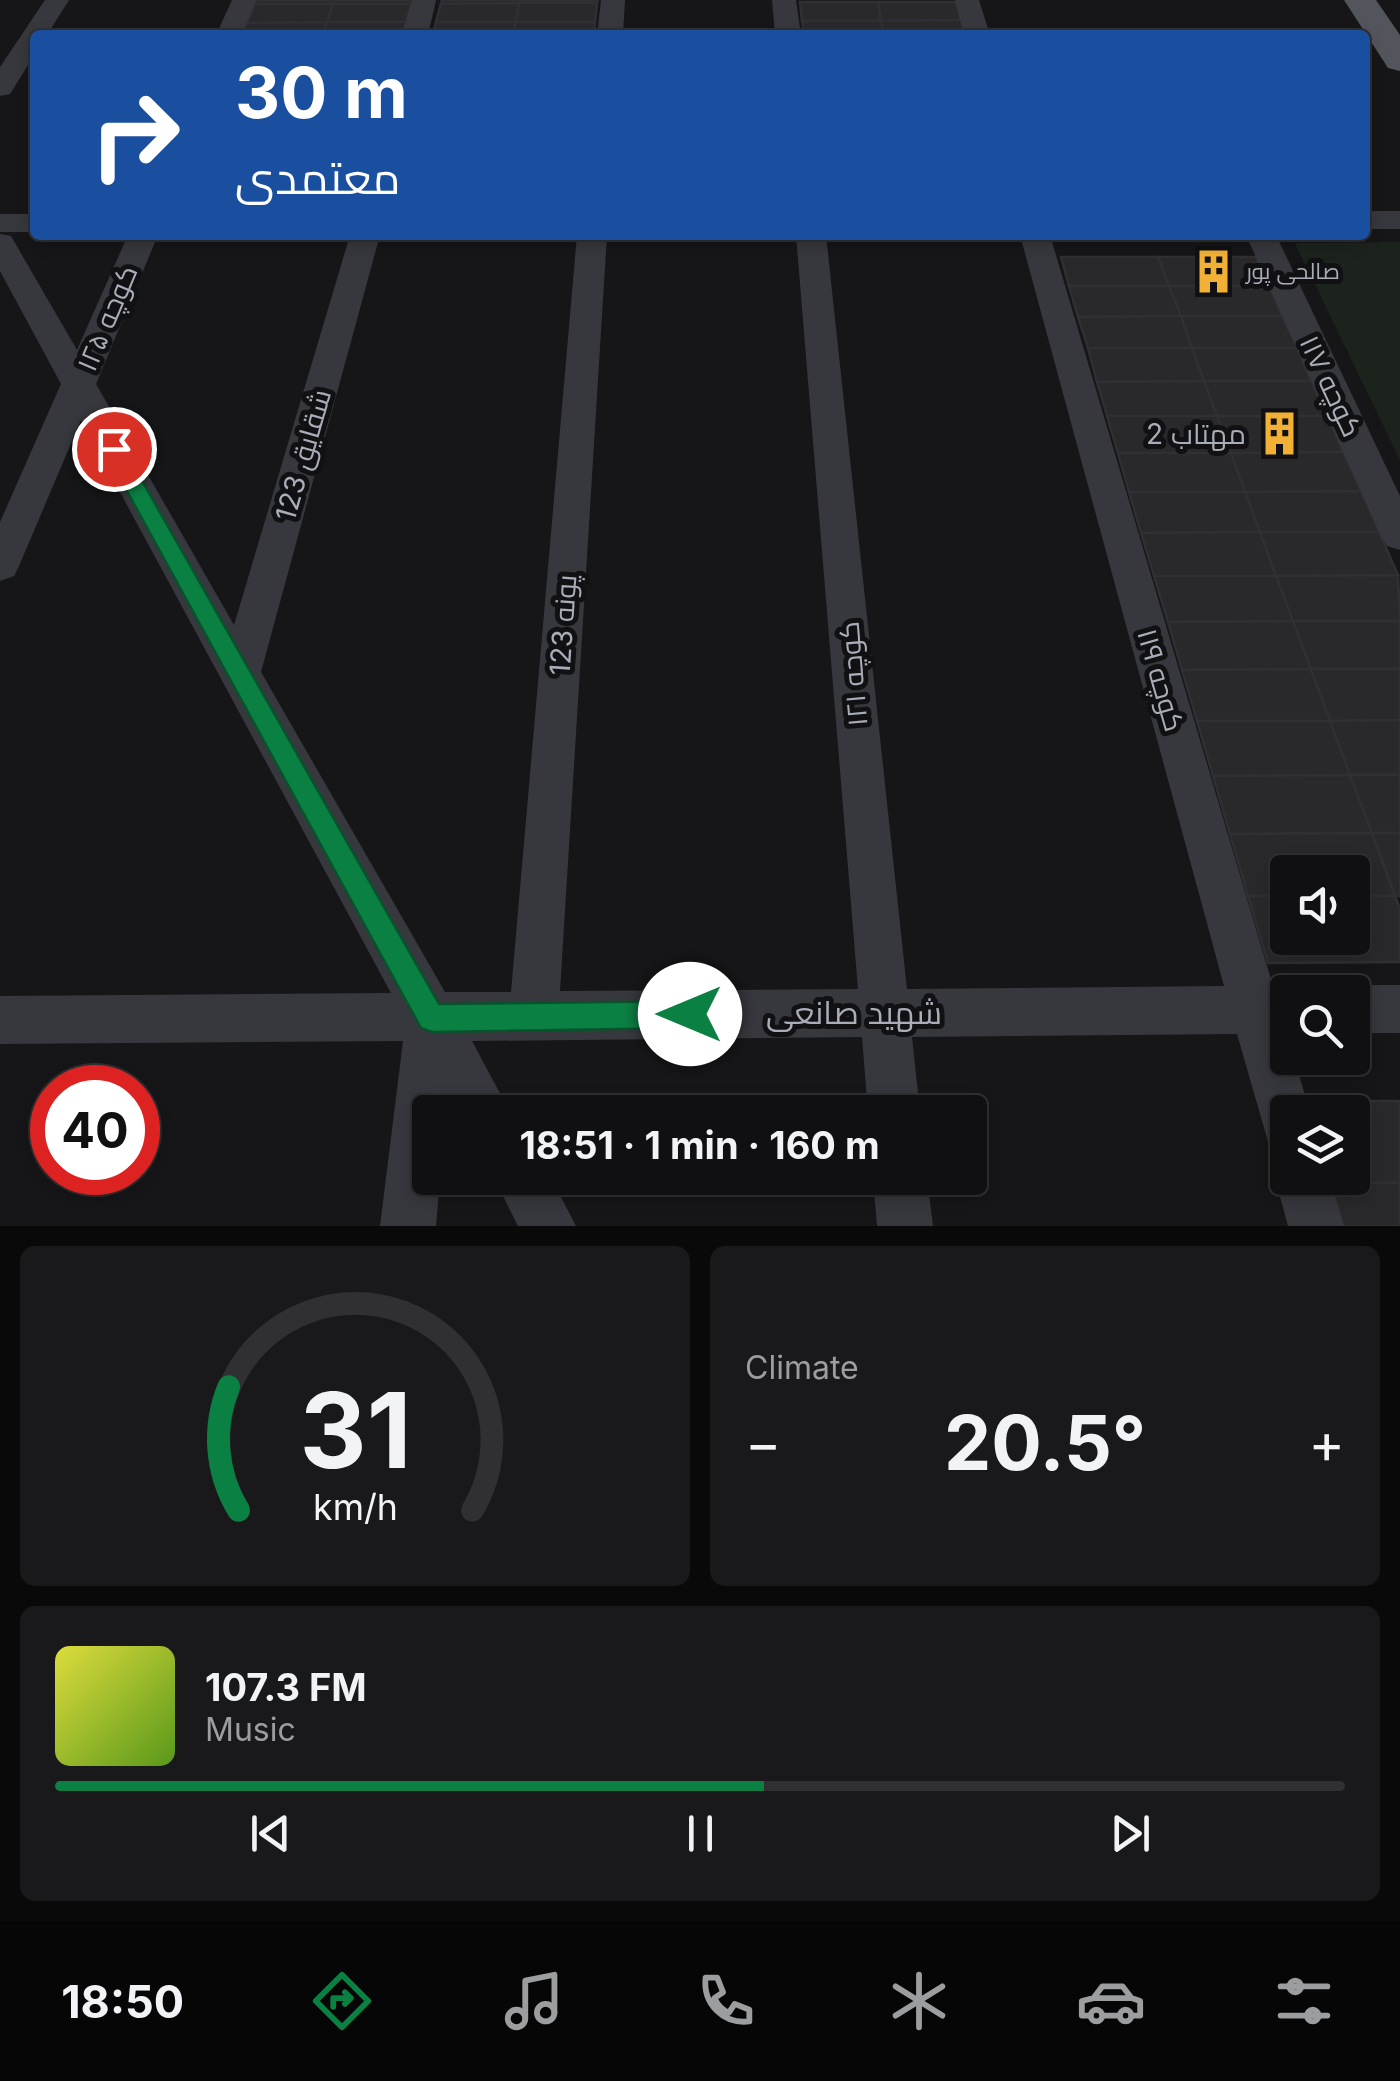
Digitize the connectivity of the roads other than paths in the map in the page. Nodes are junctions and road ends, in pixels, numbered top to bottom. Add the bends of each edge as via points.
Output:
1 (57, 0) edge
2 (244, 0) edge
3 (424, 0) edge
4 (614, 0) edge
5 (784, 0) edge
6 (968, 0) edge
7 (1360, 0) edge
8 (38, 30) edge
9 (231, 30) edge
10 (416, 30) edge
11 (611, 30) edge
12 (787, 30) edge
13 (977, 30) edge
14 (30, 42) edge
15 (1400, 61) edge
16 (0, 88) edge
17 (1370, 220) edge
18 (1400, 220) edge
19 (0, 223) edge
20 (30, 223) edge
21 (141, 240) edge
22 (364, 240) edge
23 (592, 240) edge
24 (811, 240) edge
25 (1036, 240) edge
26 (1263, 240) edge
27 (0, 244) edge
28 (78, 384) junction
29 (1397, 522) edge
30 (0, 566) edge
31 (240, 674) junction
32 (1270, 1007) edge
33 (1400, 1008) edge
34 (1370, 1009) edge
35 (1270, 1010) edge
36 (884, 1013) junction
37 (534, 1016) junction
38 (432, 1018) junction
39 (0, 1020) edge
40 (475, 1095) edge
41 (892, 1095) edge
42 (530, 1195) edge
43 (901, 1195) edge
44 (1307, 1195) edge
45 (408, 1226) edge
46 (548, 1226) edge
47 (904, 1226) edge
48 (1316, 1226) edge

1 - 8 street
2 - 9 street
3 - 10 street
4 - 11 street
5 - 12 street
6 - 13 street
7 - 15 main road
14 - 16 street
17 - 18 street
19 - 20 street
21 - 28 street, کوچه ۱۲۵
22 - 31 street, 123 شقایق
23 - 37 street, 123 پونه
24 - 36 street, کوچه ۱۲۱
25 - 32 street, کوچه ۱۱۹
26 - 29 street, کوچه ۱۱۷
27 - 28 street
28 - 30 street, کوچه ۱۲۵
28 - 31 street
31 - 38 street
33 - 34 street
35 - 36 street, شهید صانعی
36 - 37 street, شهید صانعی
36 - 41 street, کوچه ۱۲۱
37 - 38 street, شهید صانعی
38 - 39 street, شهید صانعی
38 - 40 street
38 - 45 street
42 - 46 street
43 - 47 street
44 - 48 street

